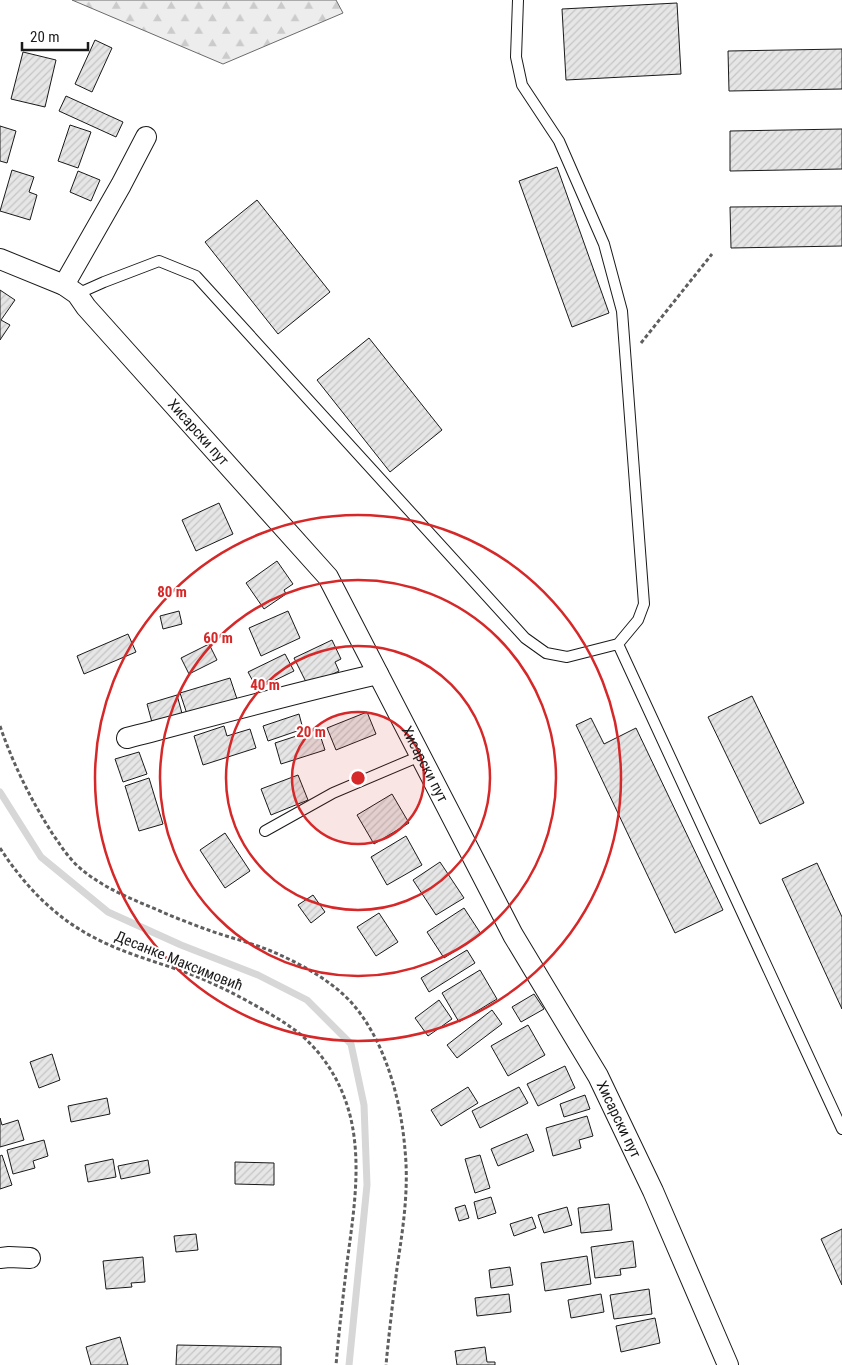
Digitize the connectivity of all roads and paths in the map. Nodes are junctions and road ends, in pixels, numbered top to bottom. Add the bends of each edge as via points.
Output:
1 (518, 0) edge
2 (146, 137) dead end
3 (712, 254) dead end
4 (0, 259) edge
5 (70, 290) junction
6 (626, 361) junction
7 (618, 644) junction
8 (378, 674) junction
9 (0, 726) edge
10 (128, 738) dead end
11 (420, 756) junction
12 (266, 831) dead end
13 (0, 848) edge
14 (842, 1129) edge
15 (0, 1258) edge
16 (30, 1258) dead end
17 (336, 1365) edge
18 (386, 1365) edge
19 (728, 1365) edge

1 - 6 lane via 516,57 522,85 559,141 604,244 622,311
2 - 5 street
3 - 6 path
4 - 5 street
5 - 7 lane via 104,282 159,261 196,276 525,638 546,653 567,657
5 - 8 street, Хисарски пут via 328,578
6 - 7 lane via 644,604 638,620
7 - 14 lane
8 - 10 street
8 - 11 street, Хисарски пут
9 - 18 path via 44,819 65,852 96,881 177,919 245,941 297,964 335,988 369,1026 396,1097 407,1177
11 - 12 lane via 333,793
11 - 19 street, Хисарски пут via 513,935 598,1076 653,1190
13 - 17 path, Десанке Максимовић via 24,882 76,927 114,948 191,975 255,1005 299,1033 332,1070 352,1125 357,1172
15 - 16 street

